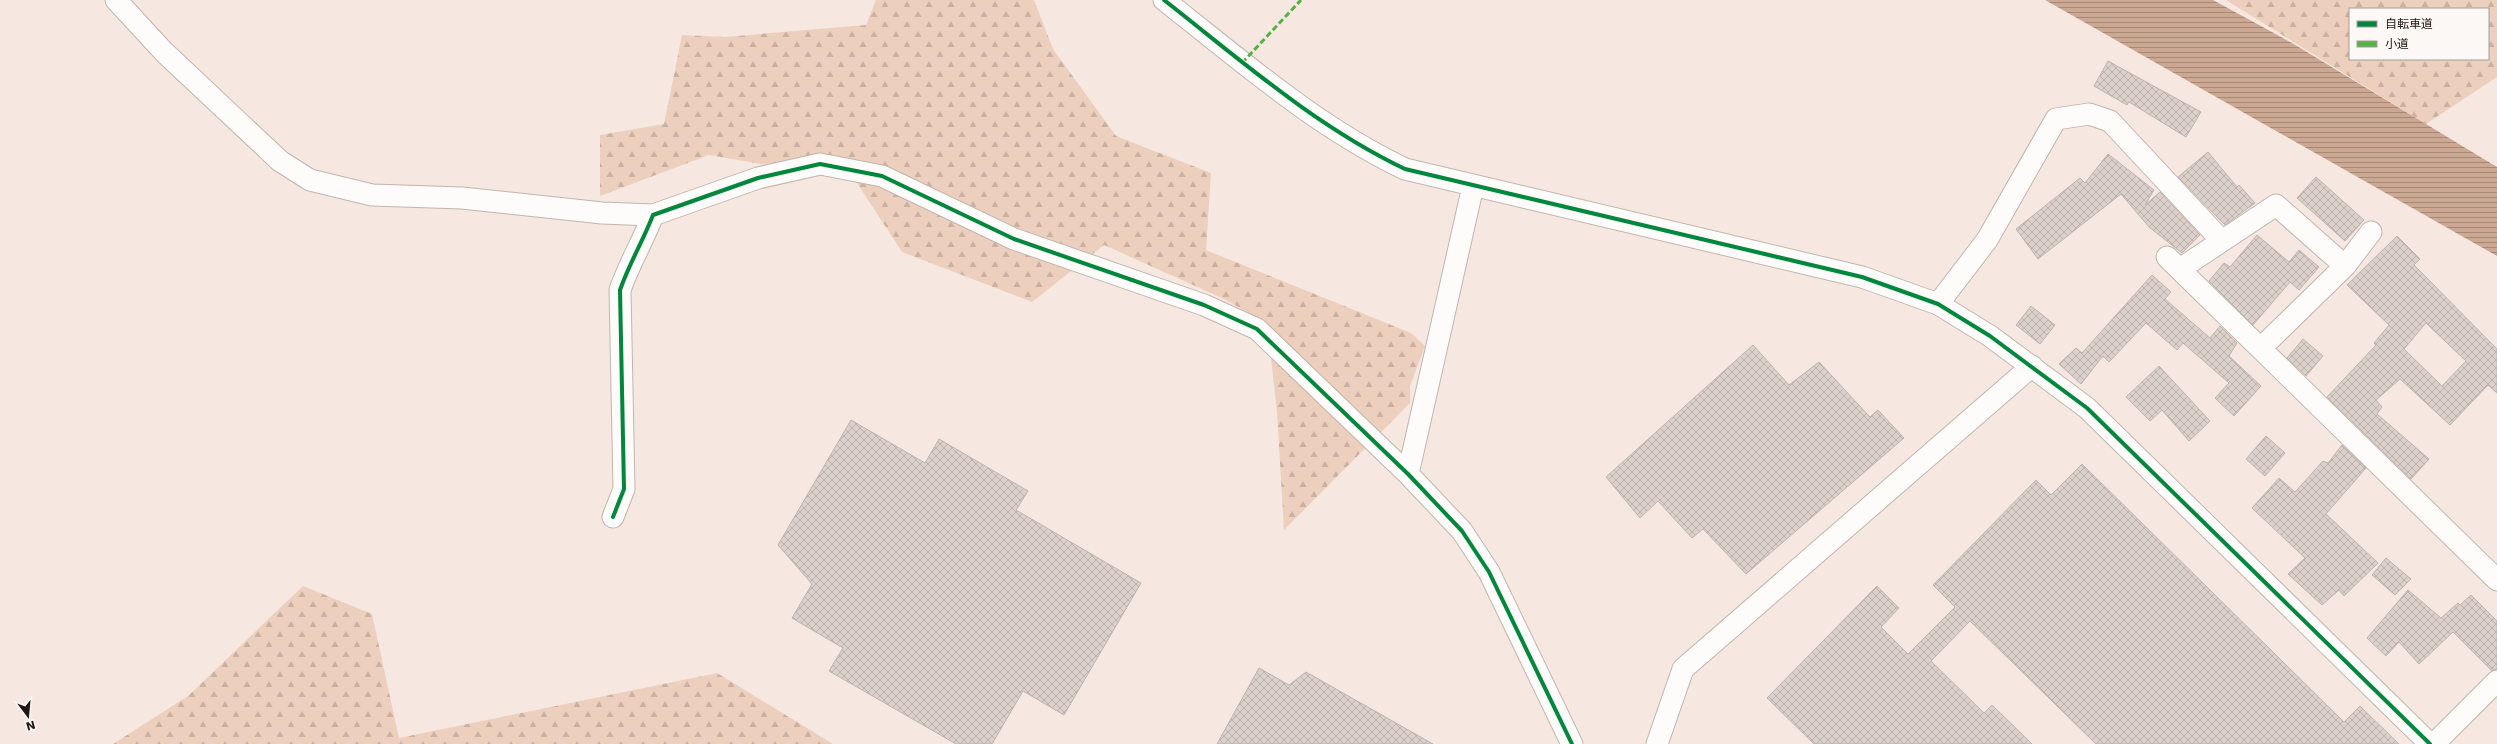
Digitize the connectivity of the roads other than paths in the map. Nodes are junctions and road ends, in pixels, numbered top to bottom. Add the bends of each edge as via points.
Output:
1 (116, 0) edge
2 (1164, 0) edge
3 (1473, 186) junction
4 (653, 214) junction
5 (2372, 232) dead end
6 (2222, 241) junction
7 (2345, 266) junction
8 (1938, 304) junction
9 (2261, 348) junction
10 (2032, 366) junction
11 (1408, 474) junction
12 (613, 517) dead end
13 (2497, 580) edge
14 (2497, 681) edge
15 (1572, 744) edge
16 (1657, 744) edge
17 (2430, 744) edge
18 (2434, 744) edge

1 - 4 street via 164,52 280,161 310,180 372,195 462,198 602,213
2 - 3 street via 1301,107 1367,151 1405,169
3 - 8 street via 1862,277
3 - 11 street
4 - 11 street via 758,178 820,164 882,176 1014,239 1204,305 1257,329
4 - 12 street via 644,239 628,266 620,290 624,489
5 - 7 street
6 - 7 street via 2276,205
6 - 8 street via 2110,121 2089,114 2056,118 1987,240
6 - 9 street via 2174,263
7 - 9 street
8 - 10 street
9 - 13 street
10 - 16 street via 1683,669
10 - 17 street via 2087,408
11 - 15 street via 1462,531 1489,572
14 - 18 street

